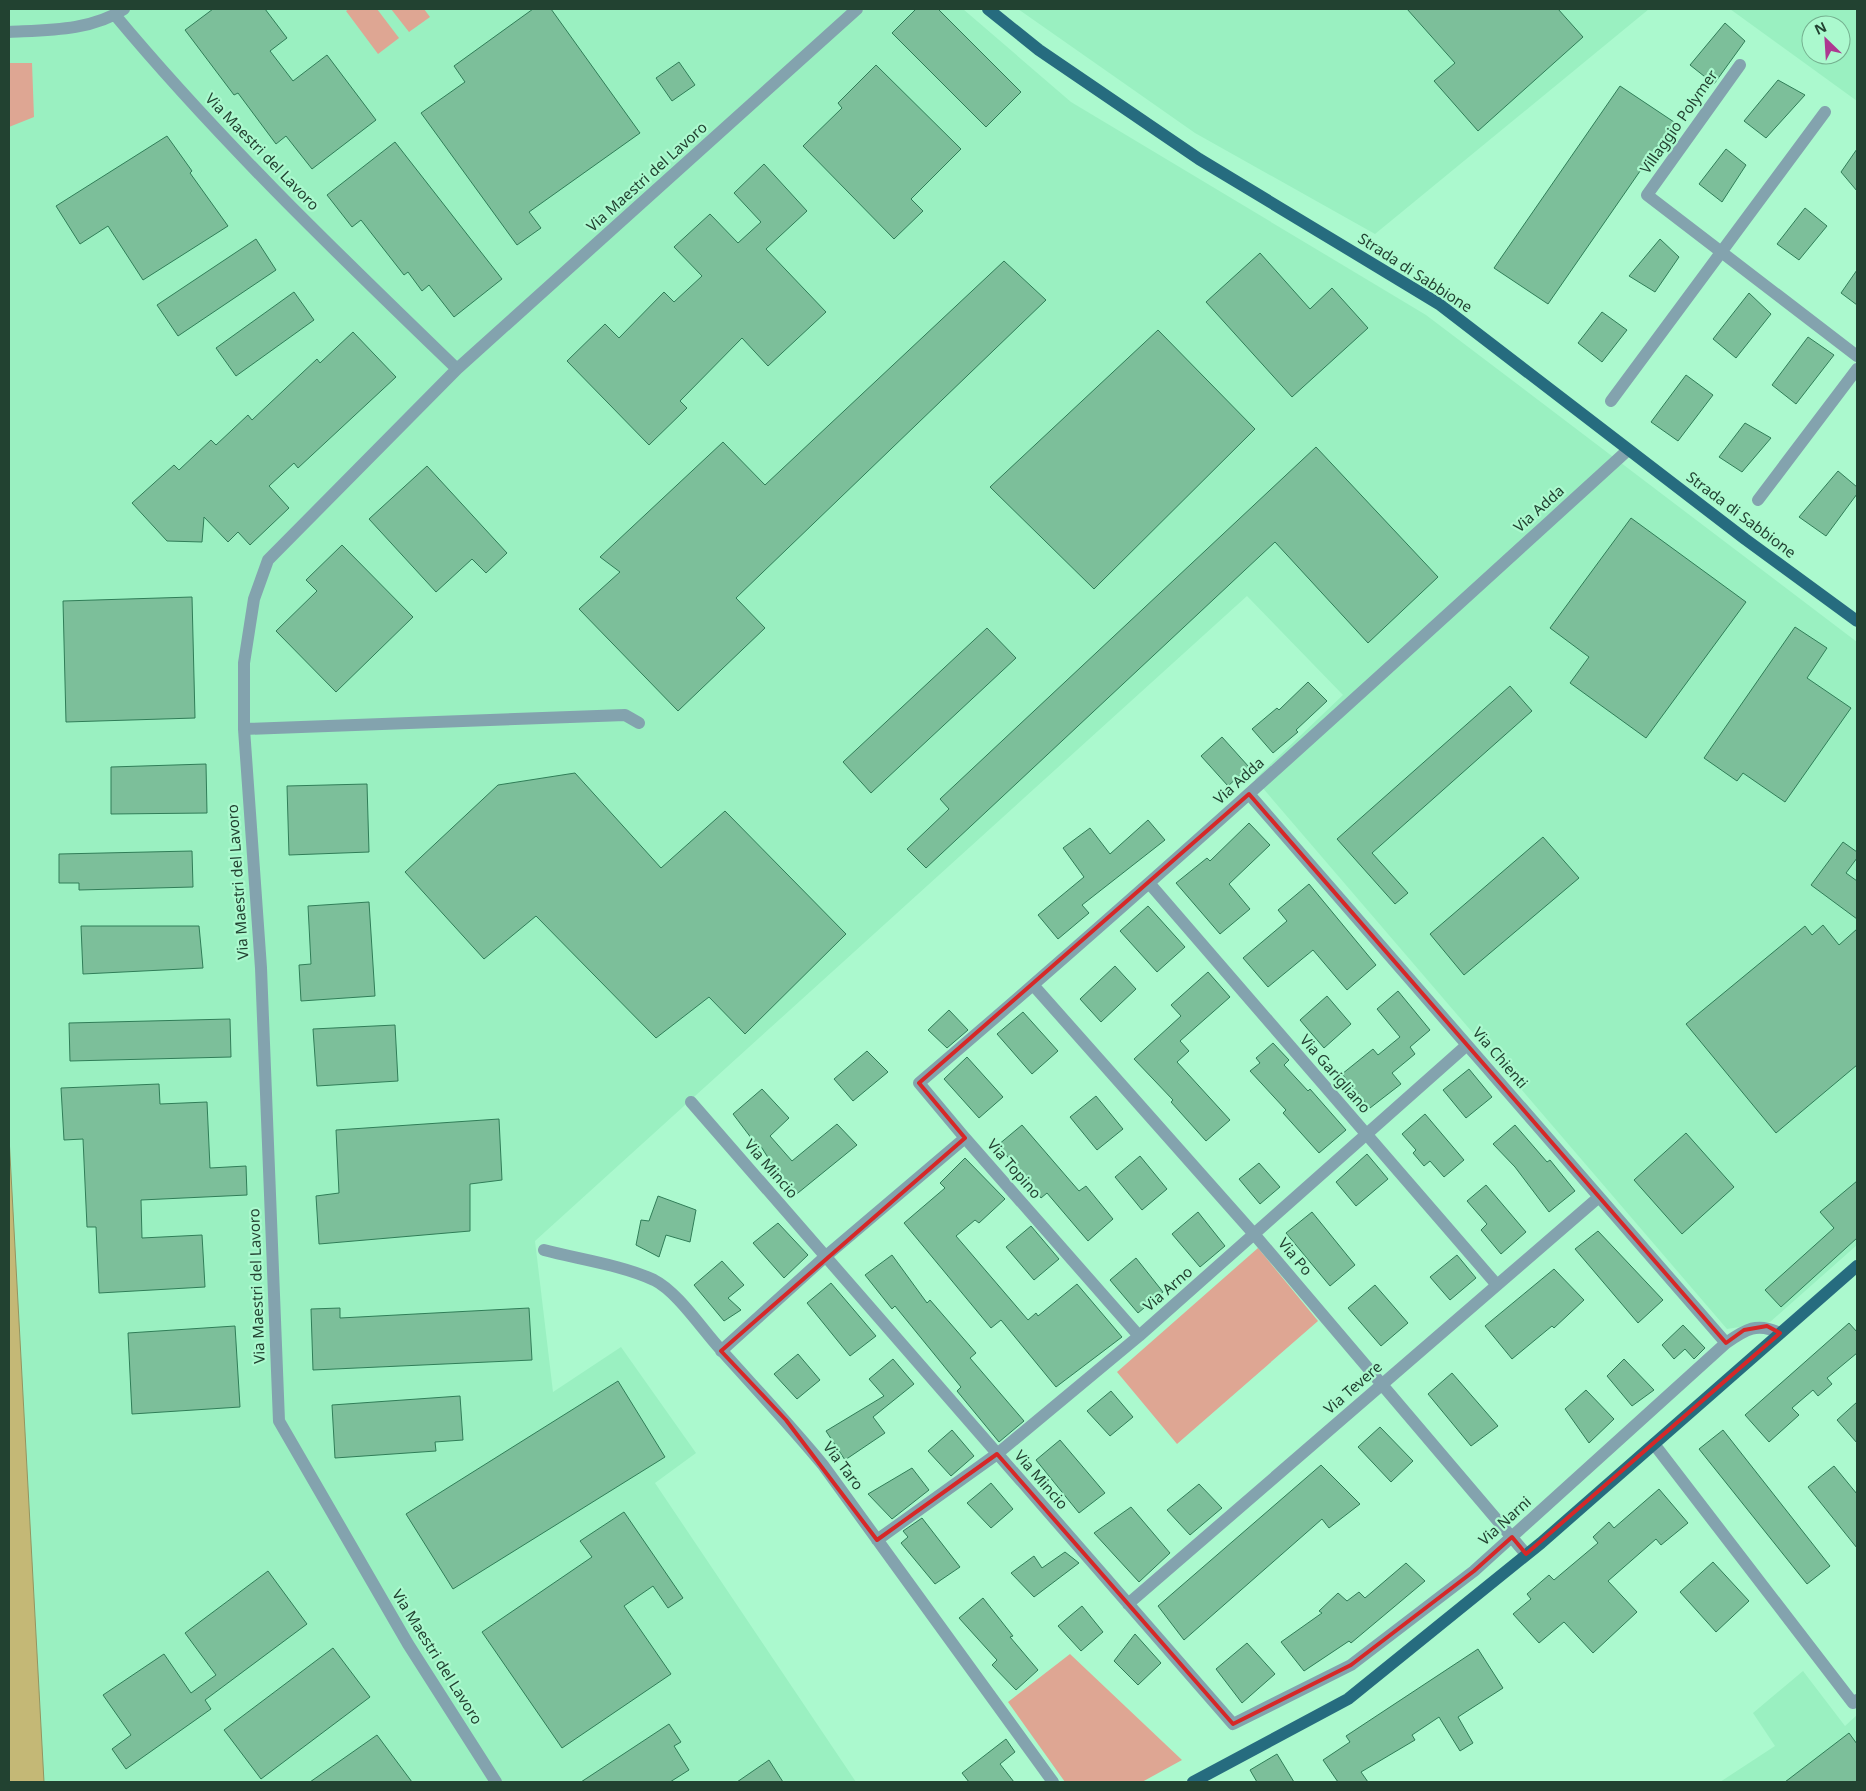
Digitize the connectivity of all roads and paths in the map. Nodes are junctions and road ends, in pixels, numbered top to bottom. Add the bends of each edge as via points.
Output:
1 (857, 9) edge
2 (988, 9) edge
3 (120, 12) edge
4 (9, 32) edge
5 (1740, 65) dead end
6 (1825, 112) dead end
7 (1721, 252) junction
8 (1857, 356) edge
9 (457, 369) junction
10 (1857, 369) edge
11 (1611, 401) dead end
12 (1628, 450) junction
13 (1758, 500) dead end
14 (1857, 622) edge
15 (639, 723) dead end
16 (244, 729) junction
17 (1249, 794) junction
18 (1149, 883) junction
19 (1034, 986) junction
20 (1468, 1045) junction
21 (692, 1102) dead end
22 (1366, 1135) junction
23 (965, 1138) junction
24 (1599, 1197) junction
25 (1254, 1234) junction
26 (544, 1250) dead end
27 (826, 1256) junction
28 (1857, 1266) edge
29 (1497, 1285) junction
30 (1780, 1333) junction
31 (1139, 1336) junction
32 (1726, 1343) junction
33 (721, 1351) junction
34 (1382, 1384) junction
35 (1654, 1444) junction
36 (997, 1454) junction
37 (1512, 1537) junction
38 (877, 1540) junction
39 (1526, 1554) junction
40 (1128, 1604) junction
41 (1857, 1700) edge
42 (1233, 1724) joint
43 (496, 1782) edge
44 (1053, 1782) edge
45 (1193, 1782) edge

1 - 9 street, Via Maestri del Lavoro
2 - 12 main road, Strada di Sabbione via 1039,50 1199,159 1439,304
3 - 4 street via 72,28
3 - 9 street, Via Maestri del Lavoro via 149,56 229,142
5 - 7 street, Villaggio Polymer via 1647,195
6 - 7 street
7 - 8 street, Villaggio Polymer
7 - 11 street
9 - 16 street, Via Maestri del Lavoro via 268,560 254,599 244,663
10 - 13 street
12 - 14 main road, Strada di Sabbione
12 - 17 street, Via Adda
15 - 16 street via 625,715
16 - 43 street, Via Maestri del Lavoro via 261,968 278,1421 408,1644
17 - 18 street, Via Adda
17 - 20 street, Via Chienti
18 - 19 street, Via Adda
18 - 22 street, Via Garigliano
19 - 23 street, Via Adda via 919,1083
19 - 25 street, Via Po
20 - 22 street, Via Arno
20 - 24 street, Via Chienti
21 - 27 street, Via Mincio
22 - 25 street, Via Arno
22 - 29 street, Via Garigliano
23 - 27 street, Via Topino
23 - 31 street, Via Topino
24 - 29 street, Via Tevere
24 - 32 street, Via Chienti
25 - 31 street, Via Arno
25 - 34 street, Via Po
26 - 33 street, Via Taro via 655,1280 680,1301
27 - 33 street
27 - 36 street, Via Mincio
28 - 30 main road
29 - 34 street, Via Tevere
30 - 32 street, Via Narni via 1766,1326 1744,1330
30 - 35 main road
31 - 36 street, Via Arno
32 - 37 street, Via Narni
33 - 38 street, Via Taro via 792,1427
34 - 37 street, Via Po
34 - 40 street, Via Tevere
35 - 39 main road
35 - 41 street via 1853,1703
36 - 38 street, Via Arno
36 - 40 street, Via Mincio
37 - 39 street, Via Po
37 - 42 street, Via Narni via 1474,1571 1351,1665
38 - 44 street, Via Taro
39 - 45 main road via 1348,1699
40 - 42 street, Via Mincio

